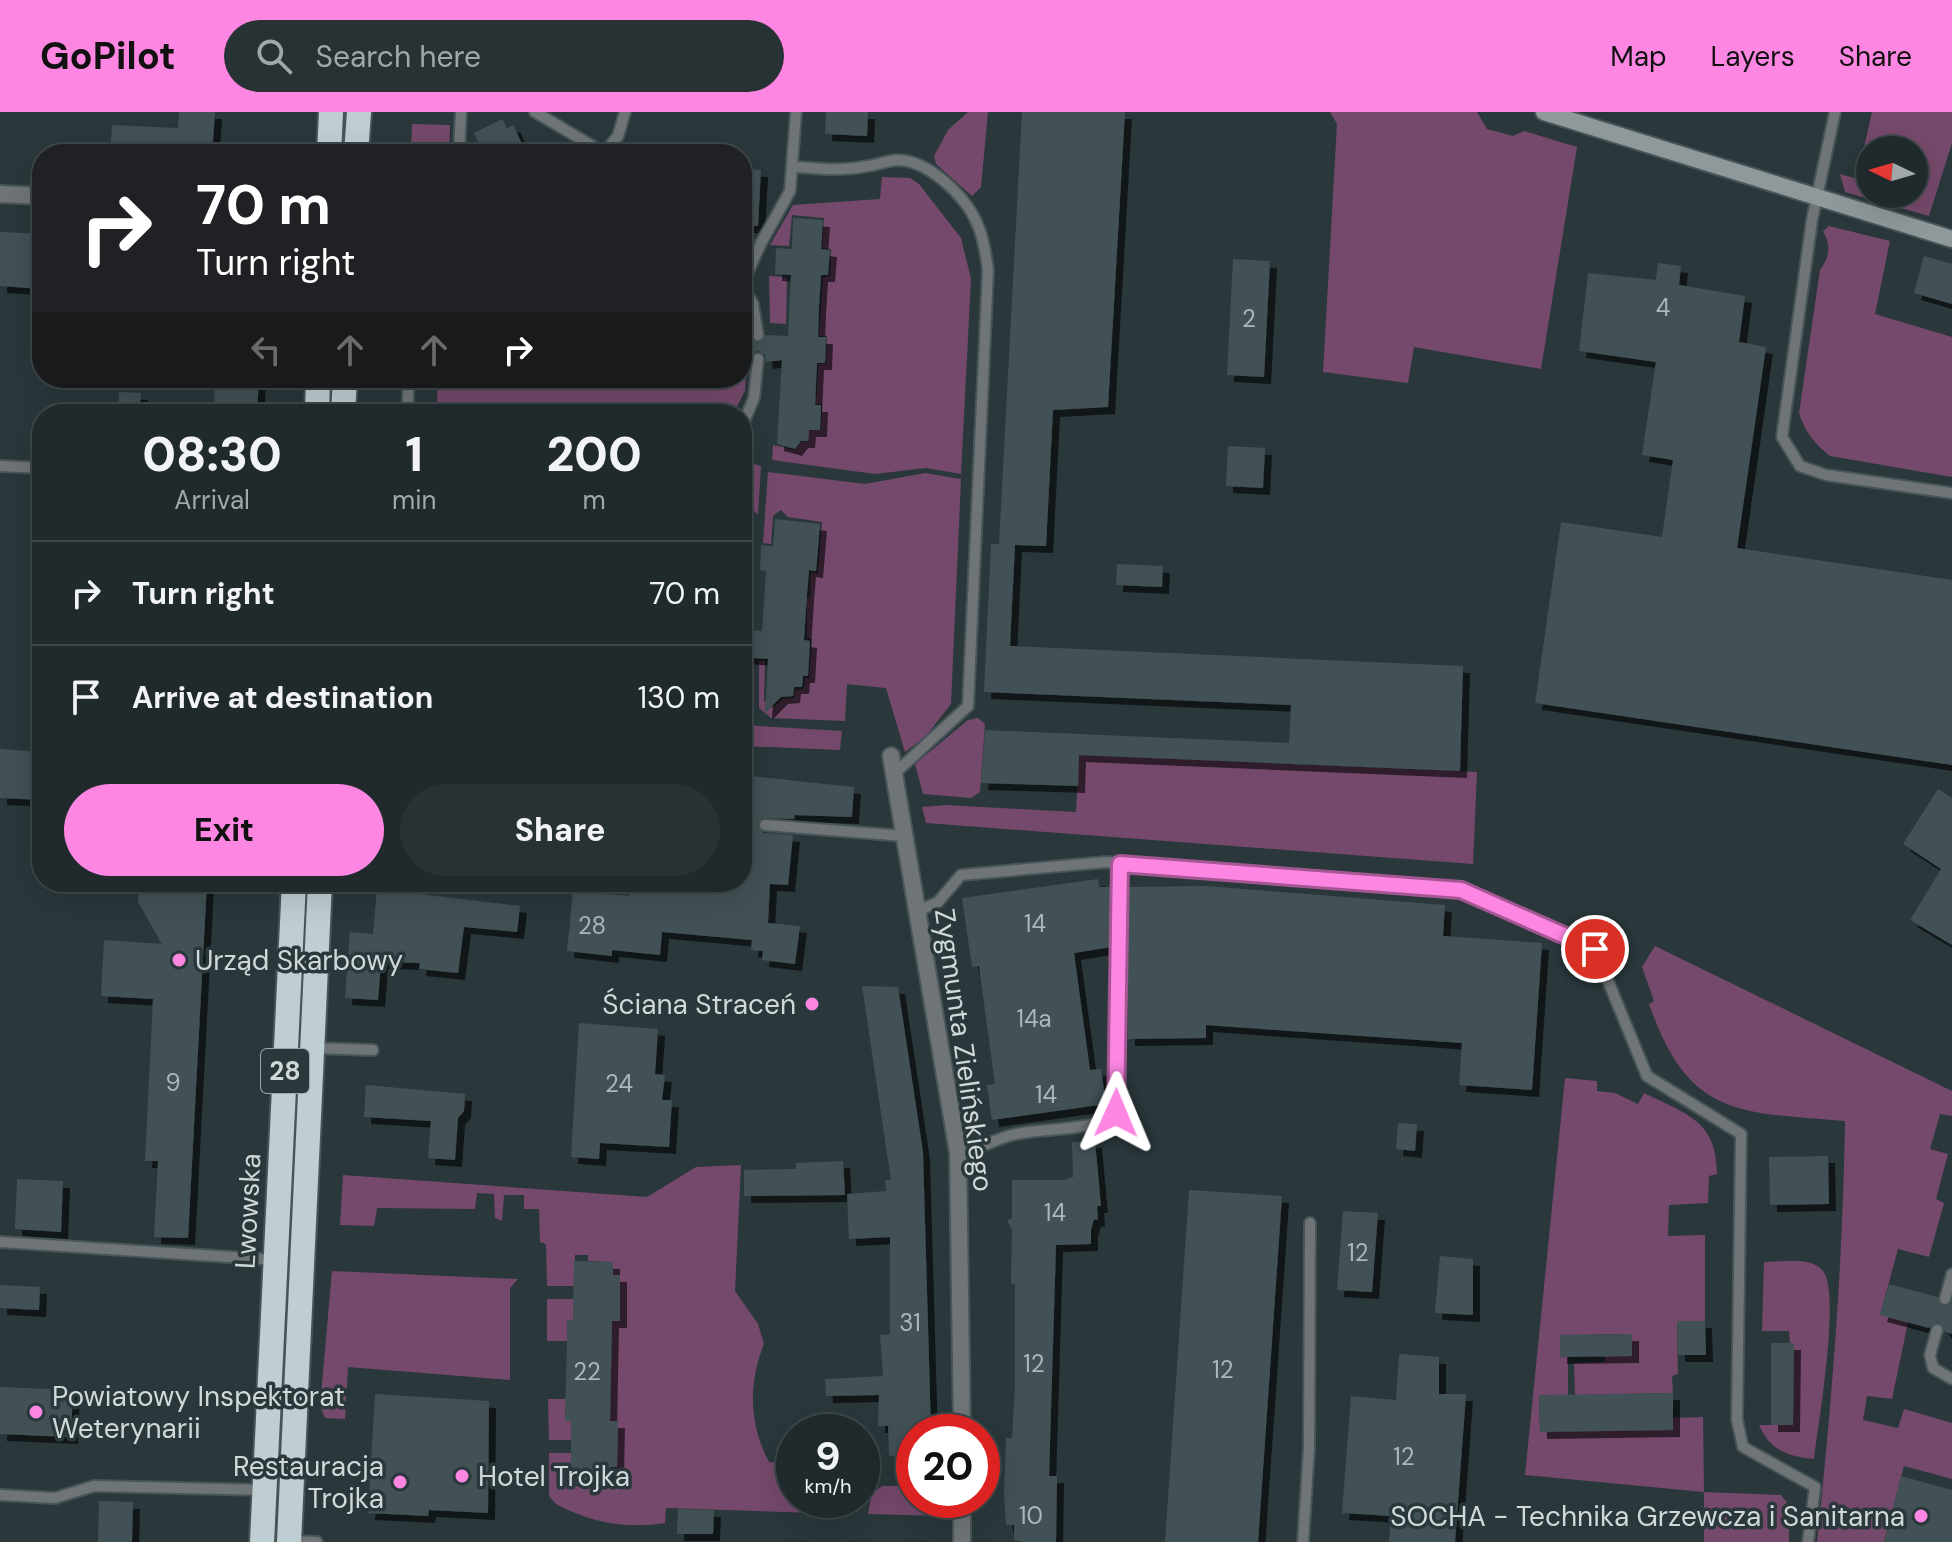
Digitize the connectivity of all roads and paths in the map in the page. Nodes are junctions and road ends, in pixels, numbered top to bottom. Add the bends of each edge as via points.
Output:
1 (331, 112) edge
2 (359, 112) edge
3 (461, 112) edge
4 (535, 112) edge
5 (625, 112) edge
6 (796, 112) edge
7 (1544, 112) edge
8 (1835, 112) edge
9 (329, 144) edge
10 (357, 144) edge
11 (459, 144) edge
12 (590, 144) edge
13 (612, 144) edge
14 (795, 167) junction
15 (0, 194) edge
16 (32, 196) edge
17 (1817, 198) junction
18 (1952, 239) edge
19 (752, 263) edge
20 (752, 302) edge
21 (758, 335) dead end
22 (758, 359) dead end
23 (751, 404) edge
24 (0, 466) edge
25 (32, 468) edge
26 (1952, 493) edge
27 (891, 756) dead end
28 (894, 774) junction
29 (765, 825) dead end
30 (905, 836) junction
31 (1120, 864) junction
32 (294, 892) edge
33 (320, 892) edge
34 (918, 911) junction
35 (313, 1048) junction
36 (373, 1050) dead end
37 (958, 1153) junction
38 (1310, 1223) dead end
39 (0, 1242) edge
40 (276, 1260) junction
41 (303, 1262) junction
42 (1952, 1274) edge
43 (1945, 1299) dead end
44 (1937, 1330) dead end
45 (1952, 1379) edge
46 (962, 1414) edge
47 (264, 1490) junction
48 (0, 1495) edge
49 (962, 1518) edge
50 (289, 1541) edge
51 (262, 1542) edge
52 (317, 1542) edge
53 (962, 1542) edge
54 (1303, 1542) edge
55 (1808, 1542) edge

1 - 9 highway
2 - 10 highway
3 - 11 lane
4 - 12 lane
5 - 13 lane
6 - 14 lane
7 - 17 street
8 - 17 lane
14 - 19 lane via 790,191
14 - 28 lane via 832,170 895,160 928,168 978,224 988,270 968,706
15 - 16 street
17 - 18 street
17 - 26 lane via 1782,416 1788,452 1800,466 1826,475
20 - 21 lane
22 - 23 lane
24 - 25 lane
27 - 28 street, Zygmunta Zielińskiego
28 - 30 street, Zygmunta Zielińskiego
29 - 30 lane
30 - 34 street, Zygmunta Zielińskiego
31 - 34 lane via 961,875 938,902
31 - 37 lane via 1116,1113 1103,1122 1011,1135
31 - 55 lane via 1461,890 1595,949 1647,1076 1741,1134 1737,1420 1743,1447 1815,1487
32 - 40 highway, Lwowska / 28
33 - 35 highway, Lwowska / 28
34 - 37 street, Zygmunta Zielińskiego
35 - 36 lane
35 - 41 highway, Lwowska / 28
37 - 46 street, Zygmunta Zielińskiego
38 - 54 lane
39 - 40 lane
40 - 41 lane
40 - 47 highway, Lwowska / 28
41 - 50 highway, Lwowska / 28
42 - 43 lane
44 - 45 lane via 1930,1355 1933,1368
47 - 48 lane via 94,1486 55,1498
47 - 51 highway, Lwowska / 28
49 - 53 street
50 - 52 lane

